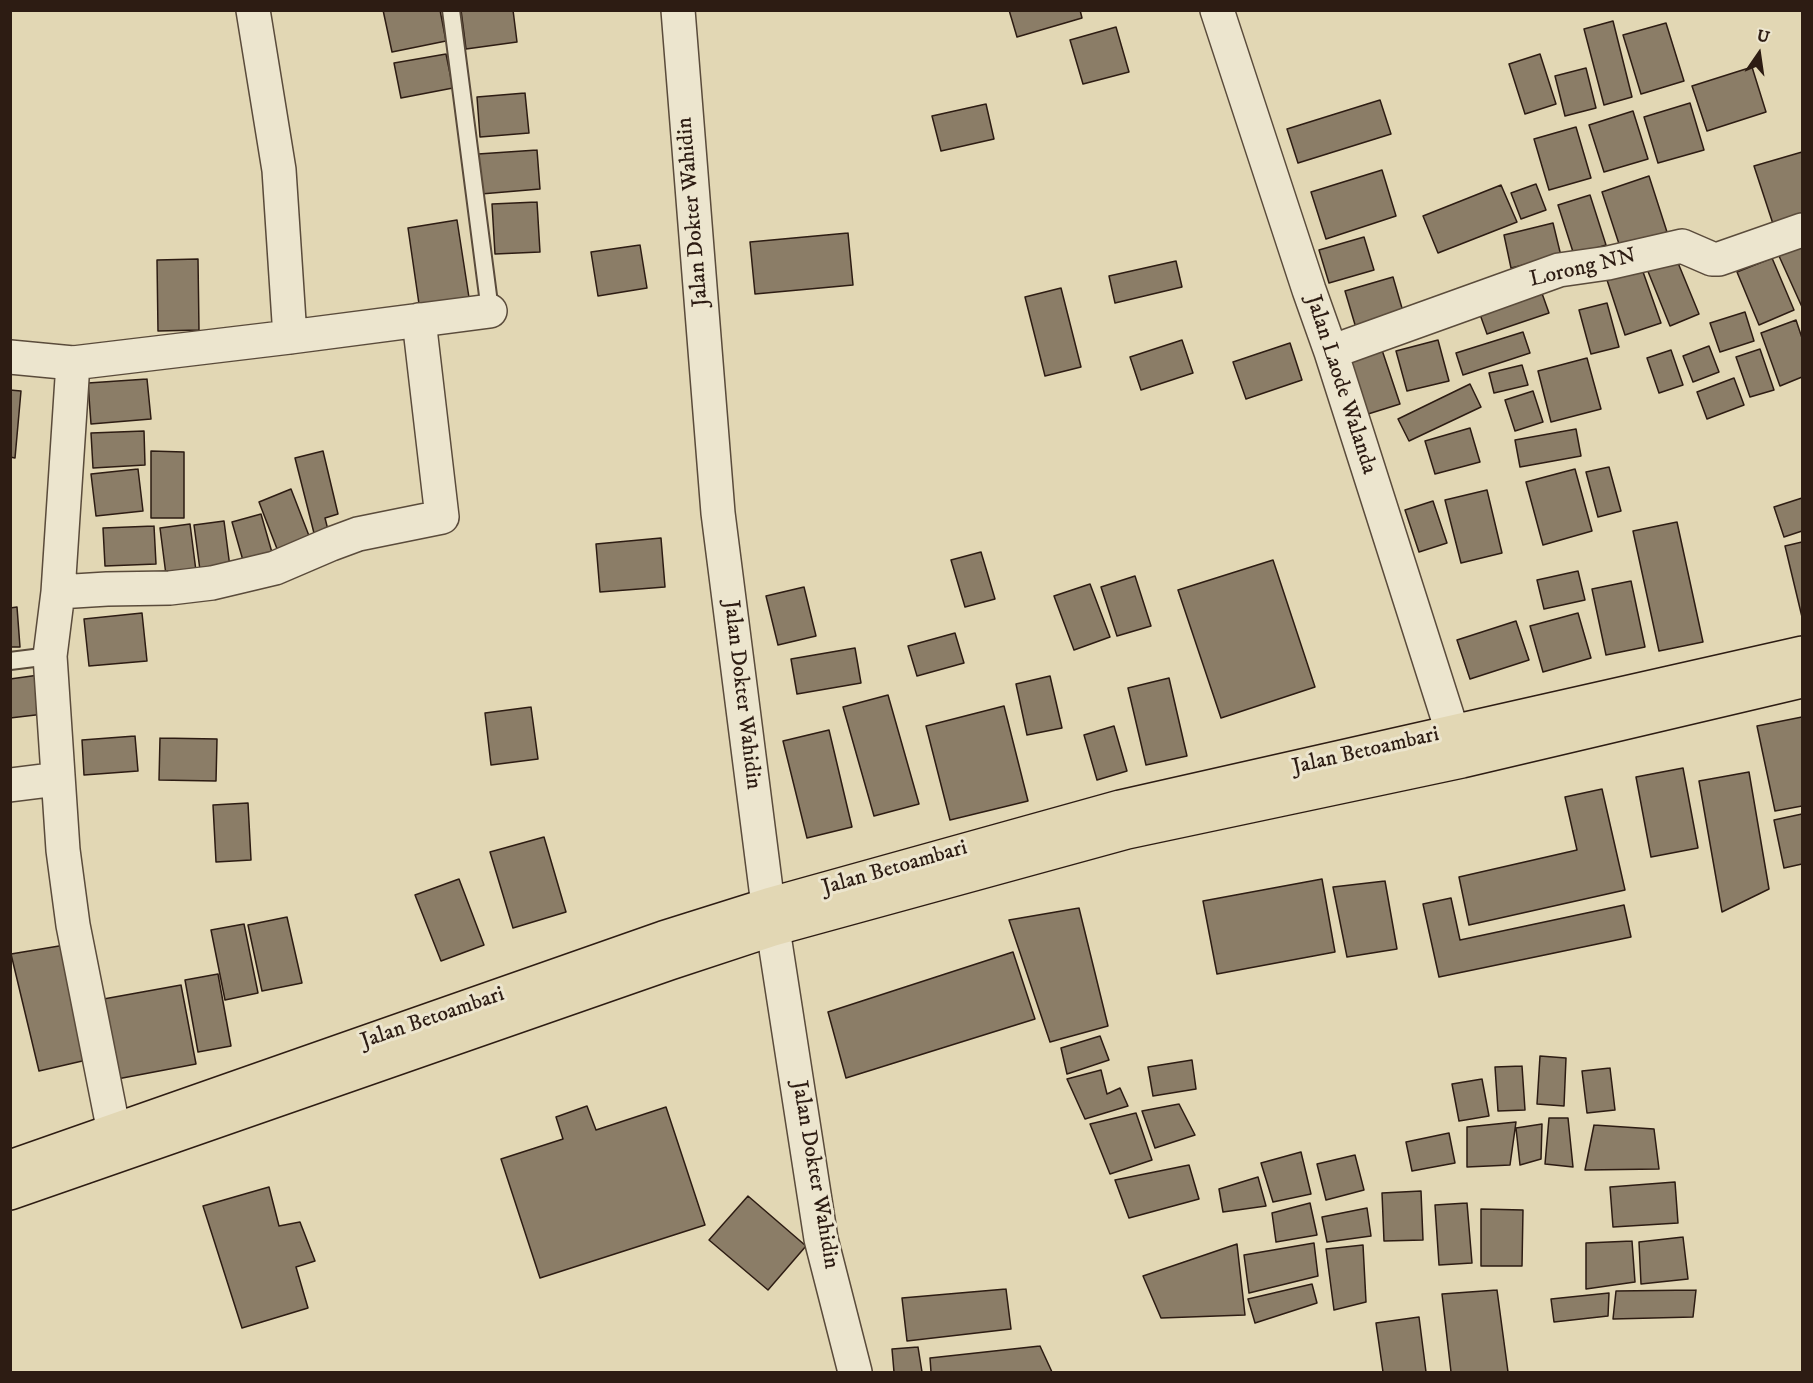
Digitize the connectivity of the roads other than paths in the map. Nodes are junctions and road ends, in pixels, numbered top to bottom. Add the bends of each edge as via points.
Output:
1 (253, 10) edge
2 (451, 10) edge
3 (678, 10) edge
4 (1217, 10) edge
5 (1803, 230) edge
6 (490, 311) joint
7 (419, 320) junction
8 (290, 338) junction
9 (1331, 352) junction
10 (10, 357) edge
11 (73, 363) junction
12 (58, 592) junction
13 (1803, 653) edge
14 (50, 656) junction
15 (10, 661) edge
16 (1803, 681) edge
17 (1457, 746) junction
18 (58, 780) junction
19 (10, 786) edge
20 (771, 917) junction
21 (114, 1132) junction
22 (10, 1167) edge
23 (10, 1192) edge
24 (855, 1372) edge

1 - 8 street via 279,170
2 - 6 lane
3 - 20 street, Jalan Dokter Wahidin via 718,513
4 - 9 street, Jalan Laode Walanda
5 - 9 street, Lorong NN via 1719,259 1682,246 1559,270
6 - 7 street
7 - 8 street
7 - 12 street via 442,517 358,534 275,568 212,582 170,588
8 - 11 street
9 - 17 street, Jalan Laode Walanda
10 - 11 street
11 - 12 street
12 - 14 street
13 - 17 main road, Jalan Betoambari
14 - 15 lane
14 - 18 street
16 - 17 main road, Jalan Betoambari
17 - 20 main road, Jalan Betoambari via 1127,832
18 - 19 street
18 - 21 street via 73,925
20 - 21 main road, Jalan Betoambari via 663,938
20 - 23 main road, Jalan Betoambari via 670,963
20 - 24 street, Jalan Dokter Wahidin via 822,1239
21 - 22 main road, Jalan Betoambari

